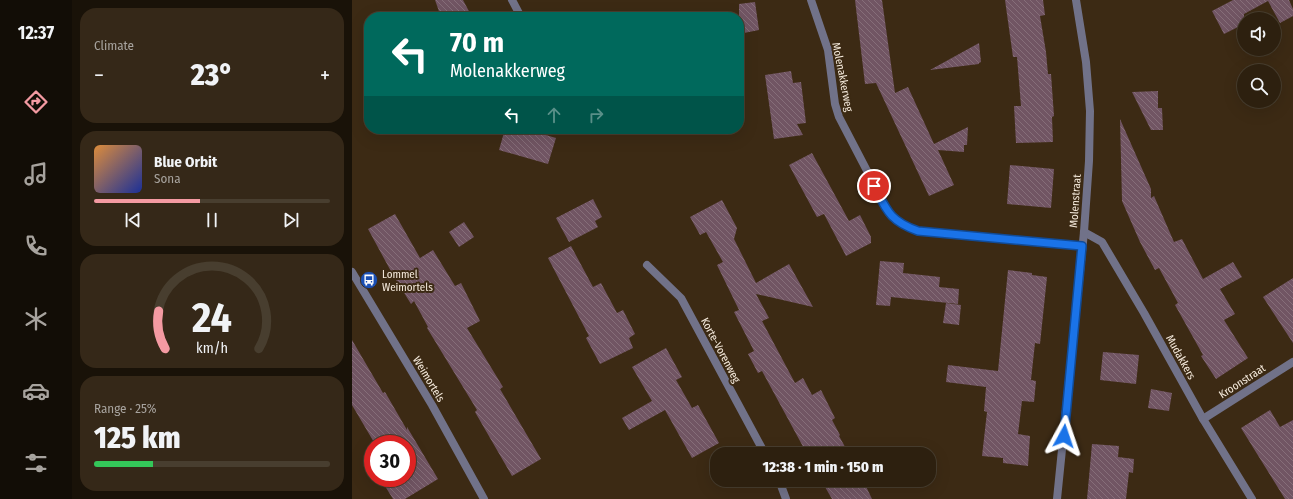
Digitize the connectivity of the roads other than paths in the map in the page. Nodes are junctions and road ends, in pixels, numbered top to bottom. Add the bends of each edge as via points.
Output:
1 (512, 0) edge
2 (811, 0) edge
3 (1076, 0) edge
4 (518, 12) edge
5 (1084, 232) junction
6 (1082, 246) junction
7 (647, 265) dead end
8 (352, 272) edge
9 (1293, 362) edge
10 (1203, 419) junction
11 (761, 447) edge
12 (782, 487) edge
13 (484, 499) edge
14 (786, 499) edge
15 (1057, 499) edge
16 (1252, 499) edge

1 - 4 street
2 - 6 street, Molenakkerweg via 828,50 839,117 889,213 896,221 918,231
3 - 5 street, Molenstraat via 1086,62 1090,111
5 - 6 street, Molenstraat
5 - 10 street, Mudakkers via 1102,242
6 - 15 street, Molenstraat
7 - 11 street, Korte-Vorenweg via 681,298
8 - 13 street, Weimortels via 432,405
9 - 10 street, Kroonstraat
10 - 16 street, Mudakkers
12 - 14 street

